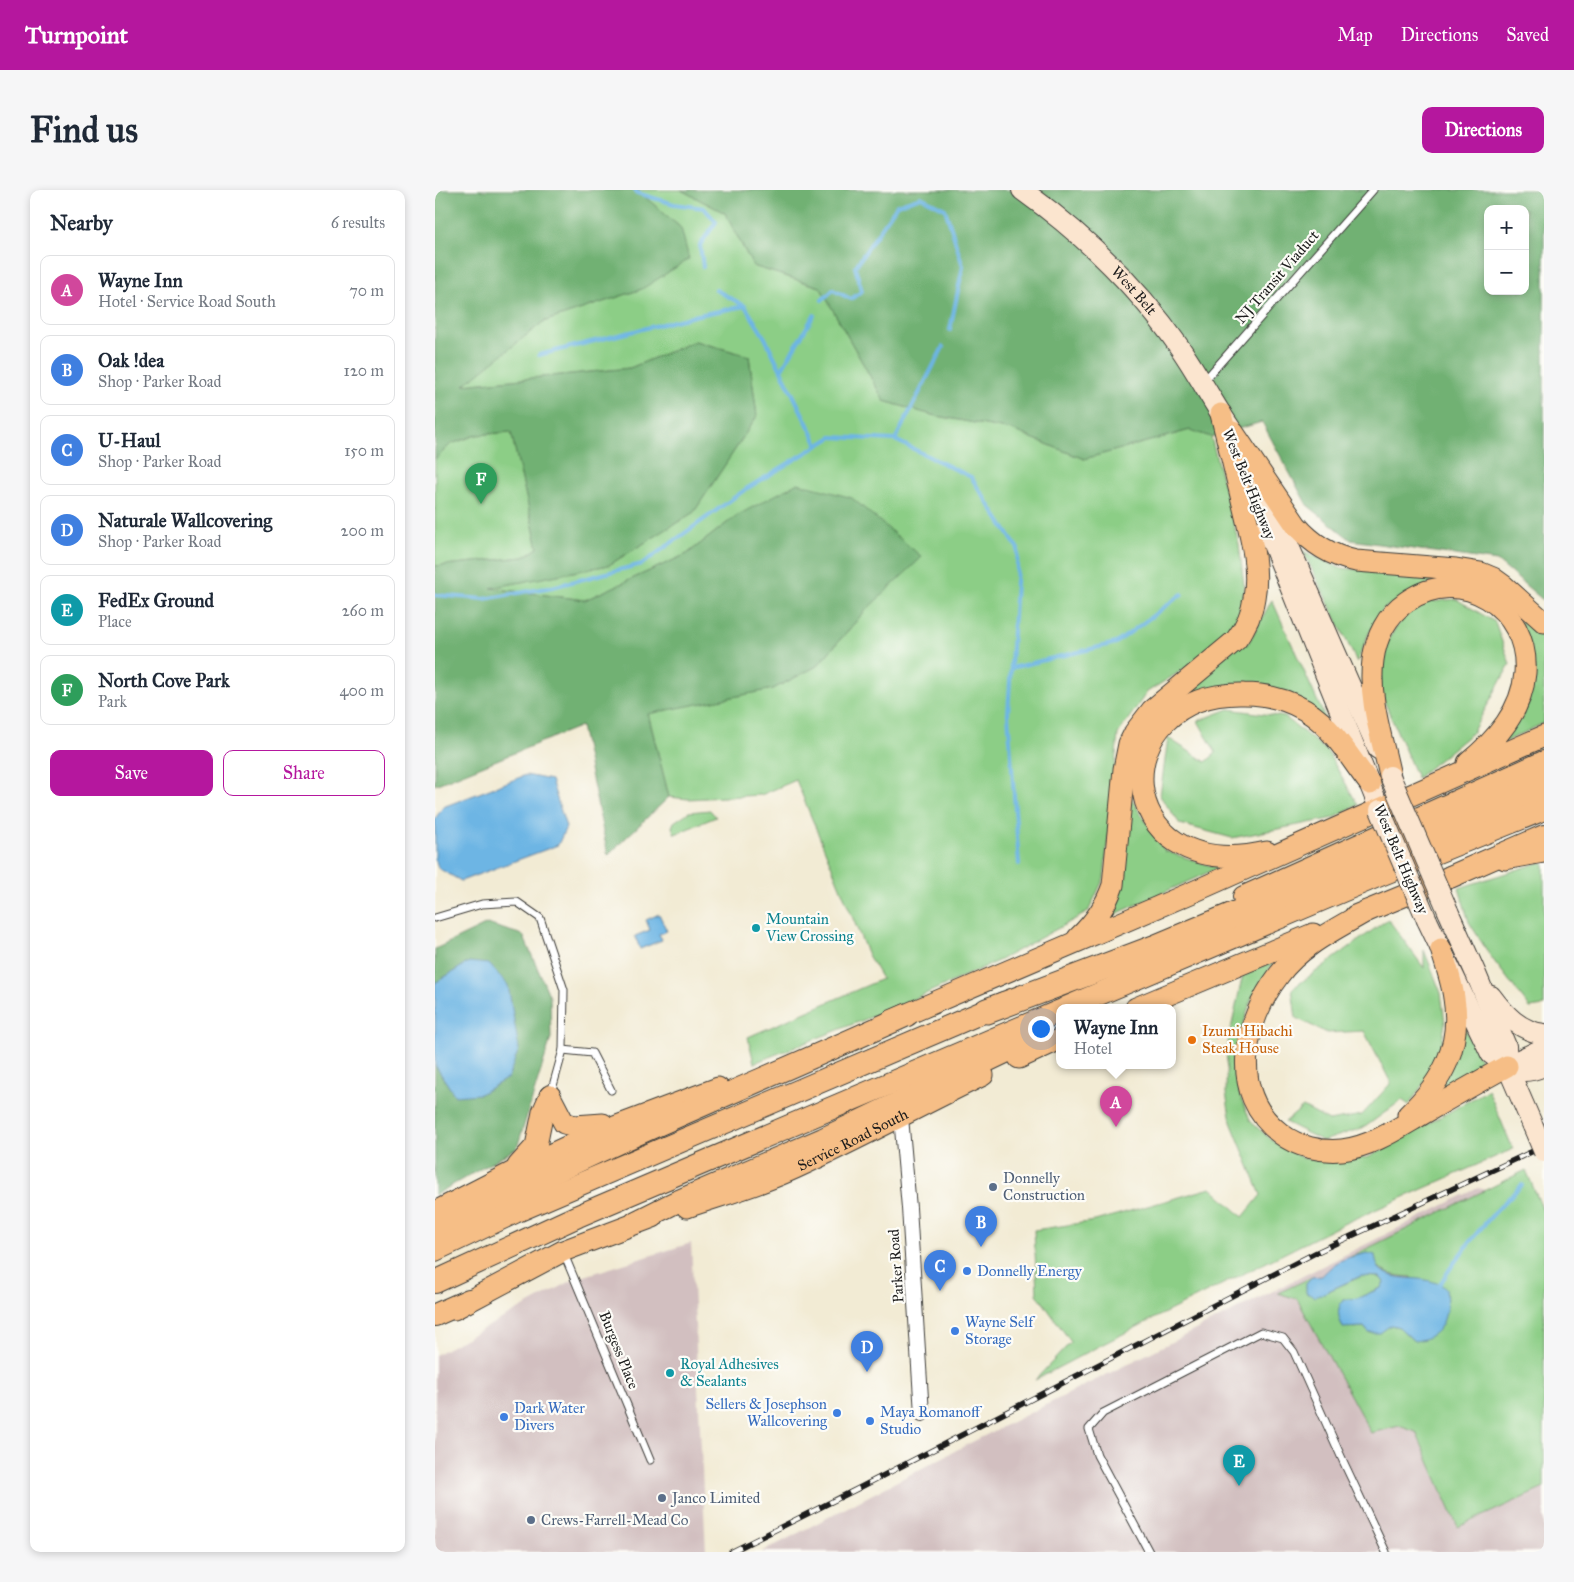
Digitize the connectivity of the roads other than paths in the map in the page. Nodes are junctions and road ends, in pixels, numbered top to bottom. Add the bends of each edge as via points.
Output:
1 (1022, 190) edge
2 (1373, 190) edge
3 (1202, 382) junction
4 (1221, 414) junction
5 (1233, 432) junction
6 (1544, 622) edge
7 (1544, 736) edge
8 (1544, 762) edge
9 (1390, 776) junction
10 (1369, 784) junction
11 (1544, 784) edge
12 (1423, 791) junction
13 (1544, 809) edge
14 (1544, 836) edge
15 (1320, 837) junction
16 (1544, 852) edge
17 (1450, 877) junction
18 (1367, 911) junction
19 (435, 918) edge
20 (1239, 934) junction
21 (1068, 946) junction
22 (1441, 949) junction
23 (1476, 974) junction
24 (1075, 1004) edge
25 (1106, 1004) edge
26 (1146, 1004) edge
27 (987, 1011) junction
28 (1056, 1013) edge
29 (907, 1015) junction
30 (1056, 1028) edge
31 (1544, 1034) edge
32 (1056, 1041) edge
33 (1544, 1048) edge
34 (563, 1050) junction
35 (1507, 1066) junction
36 (1544, 1066) edge
37 (611, 1090) dead end
38 (550, 1096) junction
39 (640, 1116) junction
40 (901, 1116) junction
41 (1374, 1141) junction
42 (1544, 1152) edge
43 (513, 1172) junction
44 (435, 1212) edge
45 (636, 1222) junction
46 (435, 1233) edge
47 (435, 1250) edge
48 (563, 1251) junction
49 (435, 1282) edge
50 (469, 1300) junction
51 (435, 1315) edge
52 (435, 1321) edge
53 (922, 1414) dead end
54 (649, 1460) dead end
55 (1149, 1552) edge
56 (1386, 1552) edge

1 - 3 main road, West Belt via 1081,239 1136,293 1170,334
2 - 3 lane, NJ Transit Viaduct
3 - 4 main road, West Belt
4 - 5 main road, West Belt Highway
4 - 10 main road, West Belt Highway
4 - 21 main road via 1254,560 1255,597 1251,614 1245,629 1235,640 1157,705 1135,732 1124,769 1113,885 1099,914
5 - 6 main road via 1296,525 1318,546 1355,561 1456,568 1481,573 1504,586
5 - 9 main road, West Belt Highway via 1255,469
7 - 12 main road
8 - 27 highway
9 - 12 main road via 1376,712 1372,675 1373,658 1383,628 1400,606 1422,593 1454,588 1483,595 1502,608 1518,630 1526,660 1522,689 1509,719 1490,744 1451,776
9 - 23 main road, West Belt Highway, bridge
10 - 15 main road via 1321,722 1293,704 1266,695 1237,693 1197,702 1174,714 1151,740 1142,772 1144,797 1156,823 1175,843 1200,854 1229,857 1260,854
10 - 22 main road, West Belt Highway, bridge
11 - 27 highway via 1154,948
12 - 15 main road
13 - 20 highway
14 - 17 highway
15 - 21 main road
16 - 17 main road via 1494,862
17 - 18 main road
18 - 26 main road
18 - 41 main road via 1308,948 1279,974 1259,1006 1246,1064 1252,1098 1272,1127 1285,1137 1298,1144 1328,1151
19 - 34 lane via 482,904 517,902 540,918 564,990
20 - 24 highway
20 - 25 highway
21 - 29 main road
22 - 35 main road, West Belt Highway via 1491,1054
22 - 41 main road via 1454,996 1453,1048 1439,1079 1429,1092 1404,1118
23 - 31 main road via 1488,993 1517,1025
23 - 35 main road, West Belt Highway via 1506,1046
27 - 47 highway via 541,1201
28 - 49 highway via 586,1212
29 - 39 main road
29 - 46 highway via 617,1143 495,1200
30 - 45 highway via 831,1136
32 - 40 main road, Service Road South
33 - 35 main road
34 - 37 lane via 592,1053
34 - 38 lane
35 - 36 main road via 1519,1072
35 - 41 main road
35 - 42 main road, West Belt Highway, bridge
38 - 39 main road via 564,1123 575,1126
38 - 43 main road via 536,1146
39 - 43 main road
40 - 45 main road, Service Road South via 784,1173
40 - 53 street, Parker Road
43 - 44 main road
45 - 48 main road, Service Road South
48 - 50 main road, Service Road South
48 - 54 lane, Burgess Place
50 - 51 highway
50 - 52 main road, Service Road South
55 - 56 lane via 1097,1455 1089,1428 1103,1413 1261,1332 1283,1338 1294,1352

